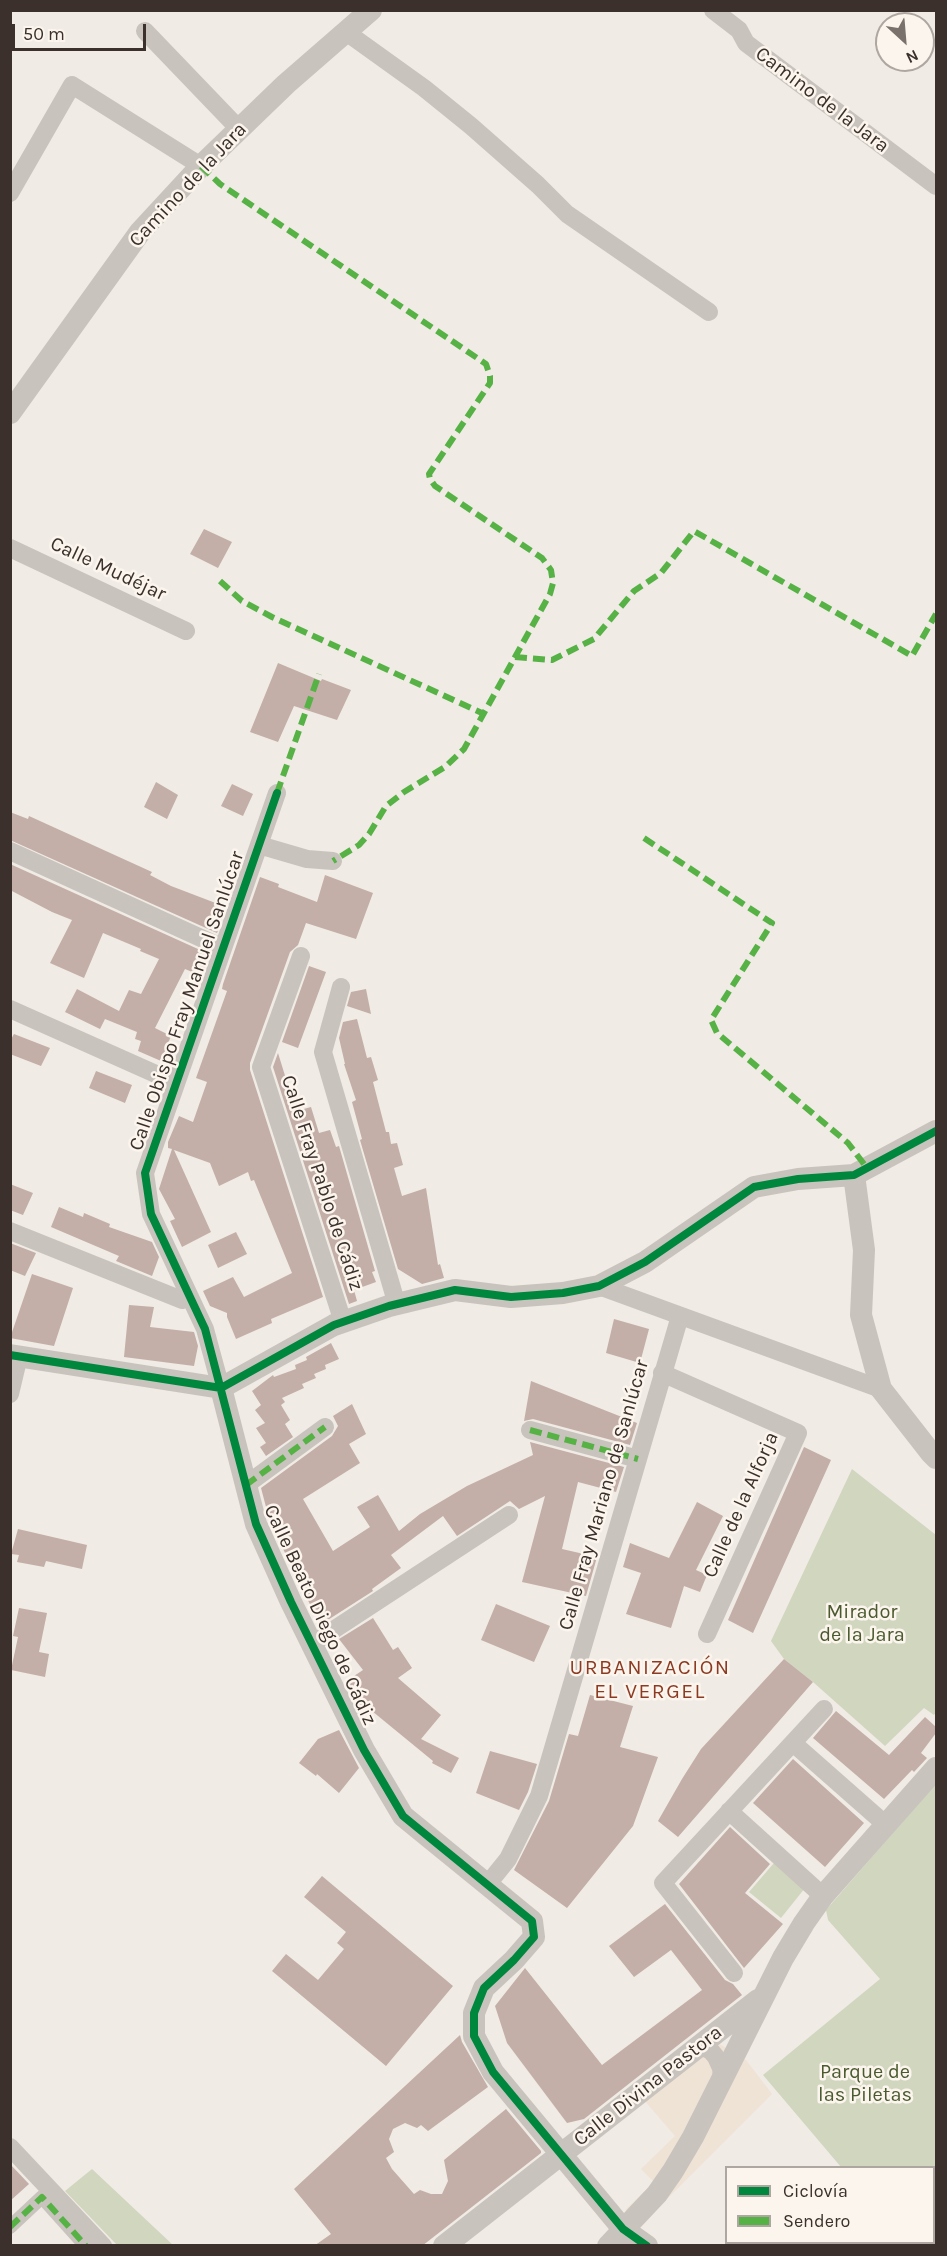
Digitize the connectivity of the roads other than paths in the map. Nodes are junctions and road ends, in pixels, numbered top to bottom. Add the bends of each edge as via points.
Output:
1 (371, 10) edge
2 (713, 10) edge
3 (145, 31) dead end
4 (346, 32) junction
5 (240, 130) junction
6 (201, 166) junction
7 (936, 186) edge
8 (10, 193) edge
9 (709, 312) dead end
10 (18, 386) edge
11 (10, 413) edge
12 (10, 549) edge
13 (186, 631) dead end
14 (277, 793) dead end
15 (259, 845) junction
16 (10, 851) edge
17 (333, 861) dead end
18 (223, 948) junction
19 (301, 956) dead end
20 (341, 987) dead end
21 (10, 1009) edge
22 (176, 1083) junction
23 (936, 1131) edge
24 (854, 1175) junction
25 (10, 1231) edge
26 (598, 1286) junction
27 (190, 1297) junction
28 (397, 1305) junction
29 (680, 1316) junction
30 (343, 1322) junction
31 (15, 1356) edge
32 (662, 1373) junction
33 (221, 1388) junction
34 (881, 1389) junction
35 (10, 1394) edge
36 (325, 1427) dead end
37 (530, 1430) dead end
38 (936, 1458) edge
39 (638, 1459) junction
40 (246, 1485) junction
41 (509, 1515) dead end
42 (707, 1634) dead end
43 (312, 1644) junction
44 (824, 1709) dead end
45 (793, 1743) junction
46 (936, 1768) edge
47 (729, 1812) junction
48 (885, 1824) junction
49 (488, 1885) junction
50 (823, 1896) junction
51 (734, 1973) dead end
52 (766, 1993) junction
53 (701, 2046) junction
54 (722, 2078) junction
55 (10, 2147) edge
56 (561, 2153) junction
57 (10, 2227) edge
58 (616, 2237) edge
59 (86, 2246) edge
60 (104, 2246) edge
61 (444, 2246) edge
62 (647, 2246) edge

1 - 4 street, Camino de la Jara
2 - 7 street, Camino de la Jara via 739,30 746,43
3 - 5 street
4 - 5 street, Camino de la Jara
4 - 9 street via 471,126 567,214
5 - 6 street, Camino de la Jara
6 - 8 street via 72,85
6 - 10 street, Camino de la Jara via 140,232
10 - 11 street, Camino de la Jara
12 - 13 street, Calle Mudéjar
14 - 15 street, Calle Obispo Fray Manuel Sanlúcar
15 - 17 street, Calle Obispo Fray Manuel Sanlúcar via 307,859
15 - 18 street, Calle Obispo Fray Manuel Sanlúcar
16 - 18 street
18 - 22 street, Calle Obispo Fray Manuel Sanlúcar
19 - 30 street, Calle Fray Pablo de Cádiz via 261,1067
20 - 28 street via 322,1052
21 - 22 street
22 - 27 street, Calle Obispo Fray Manuel Sanlúcar via 145,1173 151,1214
23 - 24 street
24 - 26 street via 754,1186 645,1262
24 - 34 street via 864,1250 861,1314
25 - 27 street via 182,1300
26 - 28 street via 511,1297 455,1290
26 - 29 street
27 - 33 street, Calle Obispo Fray Manuel Sanlúcar via 205,1329
28 - 30 street
29 - 32 street, Calle Fray Mariano de Sanlúcar
29 - 34 street
30 - 33 street
31 - 33 street
31 - 35 street
32 - 39 street, Calle Fray Mariano de Sanlúcar
32 - 42 street, Calle de la Alforja via 798,1433
33 - 40 street, Calle Beato Diego de Cádiz
34 - 38 street
36 - 40 street
37 - 39 street
39 - 49 street, Calle Fray Mariano de Sanlúcar via 539,1796 508,1859
40 - 43 street, Calle Beato Diego de Cádiz via 256,1524
41 - 43 street
43 - 49 street, Calle Beato Diego de Cádiz via 364,1750 403,1816
44 - 45 street
45 - 47 street
45 - 48 street
46 - 48 street
47 - 50 street
47 - 51 street via 663,1883
48 - 50 street
49 - 56 street, Calle Beato Diego de Cádiz via 532,1922 534,1937 484,1988 474,2013 474,2036 493,2072
50 - 52 street via 783,1958
52 - 53 street, Calle Divina Pastora
52 - 54 street
53 - 54 street via 716,2057
53 - 56 street, Calle Divina Pastora
54 - 58 street via 673,2171
55 - 60 street
56 - 58 street
56 - 61 street, Calle Divina Pastora
57 - 59 street via 42,2197
58 - 62 street

